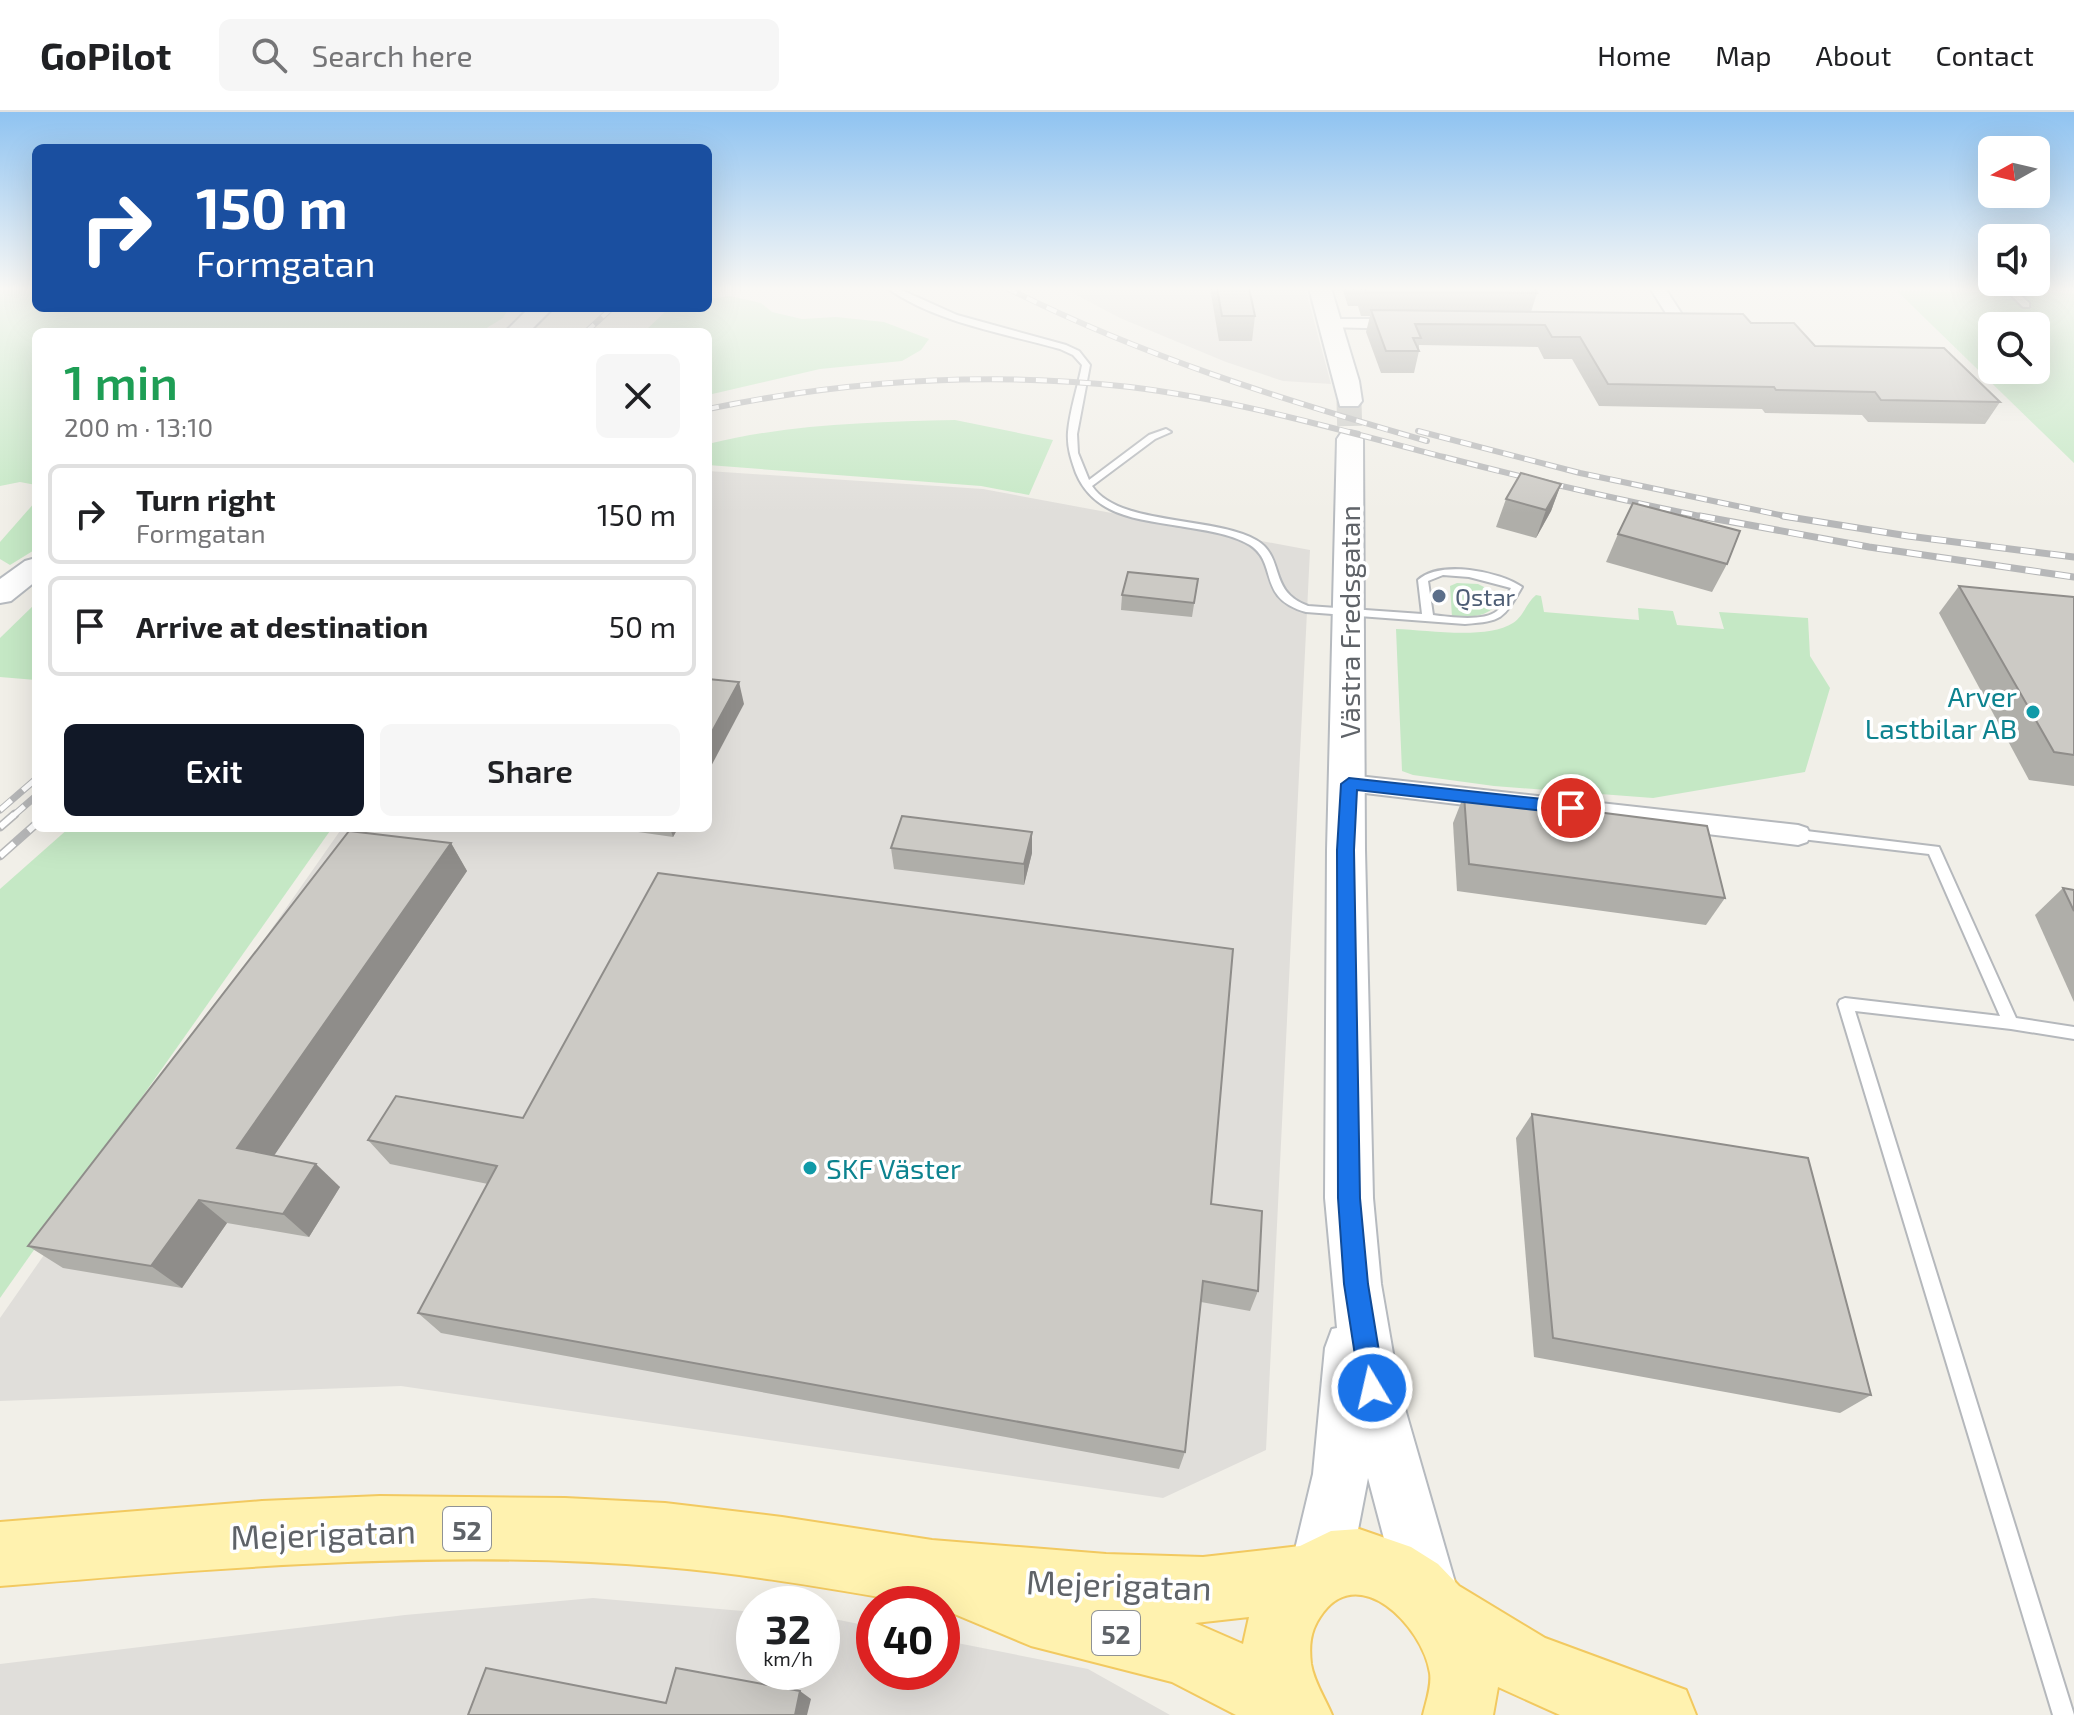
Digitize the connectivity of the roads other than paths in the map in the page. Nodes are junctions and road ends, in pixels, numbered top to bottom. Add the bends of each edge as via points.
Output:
1 (1084, 363) edge
2 (1342, 363) edge
3 (1349, 401) tunnel mouth
4 (1166, 432) dead end
5 (1350, 439) tunnel mouth
6 (1086, 486) junction
7 (32, 570) edge
8 (0, 594) edge
9 (1348, 612) junction
10 (1428, 618) junction
11 (1349, 784) junction
12 (1798, 835) joint
13 (2011, 1023) junction
14 (2074, 1033) edge
15 (1356, 1284) junction
16 (0, 1554) edge
17 (1313, 1572) junction
18 (932, 1573) junction
19 (1435, 1607) junction
20 (1295, 1712) edge
21 (1458, 1715) edge
22 (1661, 1715) edge
23 (2064, 1715) edge

1 - 6 lane via 1072,444
2 - 3 street
4 - 6 lane
5 - 9 street, Västra Fredsgatan
6 - 9 lane via 1113,507 1248,540 1262,549 1276,589 1289,603
7 - 8 street
9 - 10 lane
9 - 11 street, Västra Fredsgatan
10 - 10 lane via 1488,619 1501,613 1517,587 1470,573 1427,576 1423,580
11 - 12 street
11 - 15 street, Västra Fredsgatan via 1346,1059
12 - 13 lane via 1934,850
13 - 14 lane
13 - 23 lane via 1845,1004
15 - 17 street, Västra Fredsgatan via 1341,1474
15 - 19 street, Västra Fredsgatan via 1372,1388
16 - 18 main road, Mejerigatan / 52 via 262,1533 565,1530 665,1535
17 - 18 main road, Mejerigatan / 52 via 1203,1590
17 - 19 main road, 52 via 1358,1561 1384,1567 1408,1580
17 - 20 main road, 52 via 1292,1594 1275,1656
18 - 20 main road, Mejerigatan / 52 via 1031,1613 1201,1659
19 - 21 main road, 52 via 1455,1640 1463,1671
19 - 22 main road, 52 via 1521,1662

